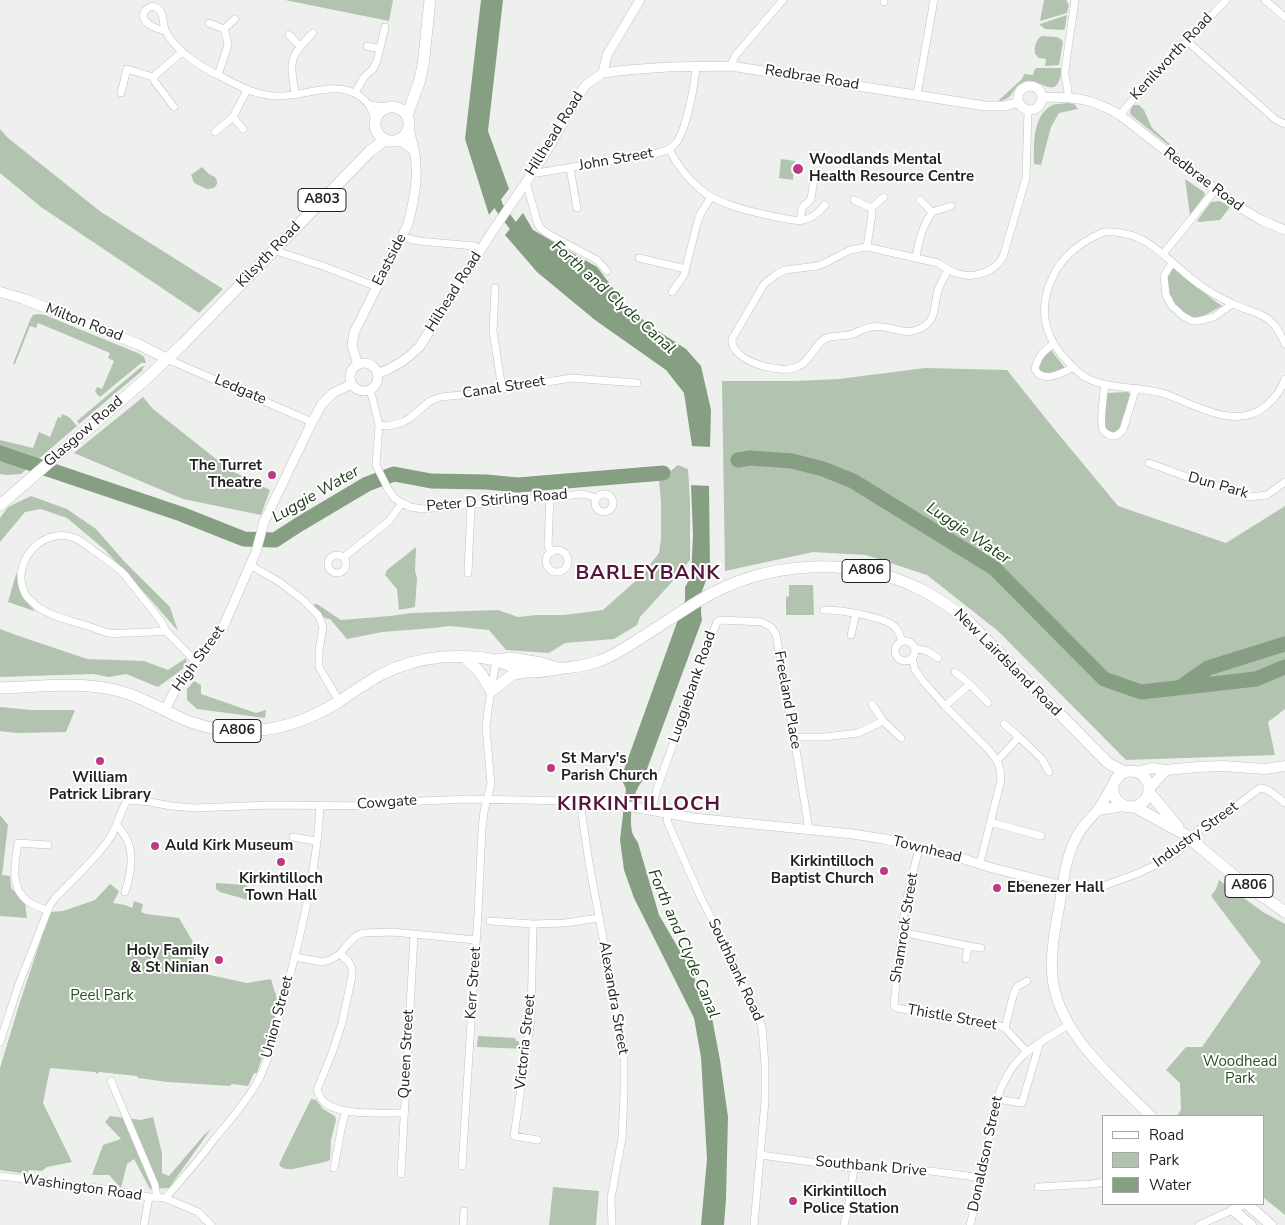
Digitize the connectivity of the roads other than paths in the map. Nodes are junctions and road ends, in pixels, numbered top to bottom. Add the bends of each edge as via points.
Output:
1 (430, 0) edge
2 (782, 0) edge
3 (934, 0) edge
4 (1075, 0) edge
5 (1226, 0) edge
6 (1265, 0) edge
7 (637, 1) edge
8 (1285, 17) edge
9 (235, 19) dead end
10 (209, 23) dead end
11 (385, 27) dead end
12 (224, 29) junction
13 (166, 31) dead end
14 (314, 33) dead end
15 (289, 35) dead end
16 (1187, 41) junction
17 (300, 46) junction
18 (367, 46) dead end
19 (380, 49) junction
20 (182, 52) junction
21 (696, 66) junction
22 (731, 66) junction
23 (603, 73) junction
24 (218, 75) junction
25 (153, 76) junction
26 (247, 90) junction
27 (355, 93) junction
28 (414, 93) junction
29 (121, 94) dead end
30 (295, 94) junction
31 (917, 94) junction
32 (1042, 97) junction
33 (1068, 97) junction
34 (1019, 102) junction
35 (370, 105) junction
36 (174, 107) dead end
37 (391, 107) junction
38 (1028, 110) junction
39 (407, 115) junction
40 (1120, 115) junction
41 (234, 118) junction
42 (375, 118) junction
43 (1285, 124) edge
44 (408, 128) junction
45 (243, 129) dead end
46 (216, 132) dead end
47 (376, 132) junction
48 (385, 140) junction
49 (398, 140) junction
50 (669, 149) junction
51 (370, 151) junction
52 (415, 151) junction
53 (570, 168) junction
54 (534, 171) junction
55 (815, 173) dead end
56 (526, 182) junction
57 (1215, 190) junction
58 (517, 195) joint
59 (711, 197) junction
60 (884, 197) dead end
61 (854, 200) dead end
62 (920, 200) dead end
63 (825, 205) dead end
64 (951, 206) dead end
65 (577, 208) dead end
66 (871, 208) junction
67 (932, 212) junction
68 (800, 221) junction
69 (1285, 230) edge
70 (402, 237) junction
71 (475, 246) dead end
72 (866, 247) junction
73 (274, 250) junction
74 (1163, 254) junction
75 (640, 258) dead end
76 (916, 258) junction
77 (1172, 263) junction
78 (686, 269) junction
79 (948, 269) junction
80 (607, 271) dead end
81 (376, 287) junction
82 (495, 288) dead end
83 (0, 292) edge
84 (672, 292) dead end
85 (1232, 304) junction
86 (1053, 344) junction
87 (1285, 344) edge
88 (167, 359) junction
89 (358, 365) junction
90 (1073, 367) junction
91 (377, 374) junction
92 (1285, 379) edge
93 (637, 382) dead end
94 (352, 384) junction
95 (1104, 384) junction
96 (1136, 388) junction
97 (502, 389) junction
98 (370, 390) junction
99 (312, 422) junction
100 (380, 425) junction
101 (1149, 463) dead end
102 (1285, 482) edge
103 (550, 497) junction
104 (596, 498) dead end
105 (402, 503) junction
106 (471, 504) junction
107 (0, 505) edge
108 (552, 552) dead end
109 (344, 557) dead end
110 (250, 565) junction
111 (468, 573) dead end
112 (824, 610) dead end
113 (856, 613) junction
114 (717, 622) joint
115 (166, 631) junction
116 (851, 635) dead end
117 (902, 641) junction
118 (914, 648) junction
119 (464, 657) junction
120 (912, 658) junction
121 (938, 658) dead end
122 (496, 660) junction
123 (196, 662) junction
124 (561, 668) junction
125 (531, 672) junction
126 (955, 672) dead end
127 (970, 684) junction
128 (0, 688) edge
129 (491, 692) junction
130 (339, 701) junction
131 (988, 702) dead end
132 (872, 704) dead end
133 (945, 706) junction
134 (165, 710) junction
135 (883, 721) junction
136 (1004, 724) dead end
137 (794, 737) junction
138 (1019, 737) junction
139 (900, 738) dead end
140 (996, 761) junction
141 (1108, 763) junction
142 (1285, 766) edge
143 (1166, 770) junction
144 (1048, 772) dead end
145 (1131, 772) junction
146 (1114, 784) junction
147 (1149, 791) junction
148 (487, 800) junction
149 (580, 801) junction
150 (1285, 803) edge
151 (616, 804) joint
152 (320, 806) junction
153 (1129, 806) junction
154 (649, 809) junction
155 (1098, 810) junction
156 (668, 814) junction
157 (990, 822) junction
158 (117, 825) junction
159 (808, 830) junction
160 (1184, 834) junction
161 (1041, 836) dead end
162 (293, 837) dead end
163 (316, 841) junction
164 (48, 845) dead end
165 (919, 848) junction
166 (980, 863) junction
167 (1063, 886) junction
168 (125, 892) dead end
169 (47, 910) junction
170 (1285, 912) edge
171 (599, 918) junction
172 (490, 921) dead end
173 (533, 924) junction
174 (902, 932) junction
175 (414, 935) junction
176 (476, 940) junction
177 (968, 946) junction
178 (981, 948) dead end
179 (340, 954) junction
180 (294, 957) junction
181 (966, 959) dead end
182 (1027, 981) dead end
183 (897, 1008) joint
184 (1069, 1025) junction
185 (1004, 1028) junction
186 (0, 1042) edge
187 (1040, 1042) junction
188 (1026, 1051) junction
189 (111, 1081) dead end
190 (997, 1099) junction
191 (346, 1111) junction
192 (404, 1114) junction
193 (1150, 1115) edge
194 (538, 1140) dead end
195 (761, 1155) junction
196 (462, 1166) dead end
197 (334, 1168) dead end
198 (854, 1168) junction
199 (401, 1174) dead end
200 (0, 1176) edge
201 (982, 1178) junction
202 (1102, 1182) edge
203 (1038, 1186) dead end
204 (153, 1198) junction
205 (165, 1198) junction
206 (1244, 1205) edge
207 (1247, 1205) edge
208 (1233, 1210) junction
209 (464, 1211) dead end
210 (144, 1225) edge
211 (211, 1225) edge
212 (463, 1225) edge
213 (612, 1225) edge
214 (754, 1225) edge
215 (844, 1225) edge
216 (970, 1225) edge
217 (1199, 1225) edge
218 (1251, 1225) edge
219 (1271, 1225) edge

1 - 28 main road via 423,66
2 - 22 street via 735,56
3 - 31 street
4 - 33 street via 1064,75
5 - 16 street, Kenilworth Road
6 - 8 street
7 - 23 street via 608,55
9 - 12 street
10 - 12 street
11 - 19 street
12 - 24 street via 228,43
13 - 20 street
14 - 17 street
15 - 17 street
16 - 40 street, Kenilworth Road
16 - 43 street via 1276,120
17 - 30 street via 291,70
18 - 19 street
19 - 27 street via 376,65
20 - 24 street via 205,70
20 - 25 street
21 - 22 street, Redbrae Road
21 - 23 street, Redbrae Road
21 - 50 street, John Street via 683,130
22 - 31 street, Redbrae Road
23 - 54 street, Hillhead Road via 582,90
24 - 26 street
25 - 29 street via 127,69
25 - 36 street
26 - 30 street via 273,96
26 - 41 street
27 - 30 street via 331,89
27 - 35 street
28 - 37 main road
28 - 39 main road
31 - 34 street, Redbrae Road via 985,106
32 - 33 street, Redbrae Road
32 - 34 street via 1037,88 1029,86 1019,94
32 - 38 street via 1040,105
33 - 40 street, Redbrae Road via 1092,101
34 - 38 street
35 - 37 street
35 - 42 street
37 - 39 main road via 400,108
37 - 42 main road
38 - 79 street via 1026,178 1001,260 978,275 962,275
39 - 44 main road
40 - 57 street, Redbrae Road
41 - 45 street
41 - 46 street
42 - 47 main road
44 - 49 main road
44 - 52 street, Eastside
47 - 48 main road
47 - 51 main road, Kilsyth Road / A803
48 - 49 main road
48 - 51 main road, Kilsyth Road / A803
49 - 52 street
50 - 53 street, John Street
50 - 59 street via 685,175
51 - 73 main road, Kilsyth Road / A803
52 - 70 street, Eastside via 417,184
53 - 54 street, John Street
53 - 65 street
54 - 56 street, Hillhead Road
55 - 68 street via 810,199 802,208
56 - 58 street, Hillhead Road
56 - 80 street via 540,228 597,260
57 - 69 street, Redbrae Road via 1247,213
57 - 74 street
58 - 91 street, Hilhead Road via 420,346 398,365
59 - 68 street via 748,211
59 - 78 street via 698,220
60 - 66 street
61 - 66 street
62 - 67 street
63 - 68 street via 812,217
64 - 67 street
66 - 72 street
67 - 76 street via 921,232
70 - 71 street
70 - 81 street, Eastside
72 - 76 street
72 - 79 street via 850,250 817,266 776,274 757,294 732,339 732,347 762,366 786,370 801,365 829,337 848,335 870,327 915,331 933,316 937,293
73 - 81 street
73 - 88 main road, Kilsyth Road / A803
74 - 77 street
74 - 86 street via 1128,234 1104,232 1070,252 1054,274 1046,294 1044,316
75 - 78 street
76 - 79 street
77 - 85 street
77 - 85 street via 1164,276 1166,295 1183,316 1198,321 1214,317
78 - 84 street
81 - 89 street, Eastside via 354,332 352,346
82 - 97 street via 493,331
83 - 88 main road, Milton Road via 140,345
85 - 87 street via 1266,317 1279,331
86 - 90 street
86 - 90 street via 1038,360 1037,374 1048,376
88 - 99 street, Ledgate
88 - 107 main road, Glasgow Road / A803
89 - 91 street via 370,364
89 - 94 street via 350,375
90 - 95 street via 1084,377
91 - 98 street via 377,381
92 - 96 street via 1281,390 1260,410 1232,417 1162,393
93 - 97 street, Canal Street via 572,378
94 - 98 street via 362,390
94 - 99 street via 328,397
95 - 96 street
95 - 96 street via 1101,423 1102,429 1112,437 1122,430
97 - 100 street, Canal Street via 435,399 403,422
98 - 100 street
99 - 110 street, High Street via 264,522
100 - 105 street via 376,464 394,498
101 - 102 street, Dun Park via 1250,497 1266,495
103 - 104 street, Peter D Stirling Road via 583,494
103 - 106 street, Peter D Stirling Road
103 - 108 street via 548,546
105 - 106 street, Peter D Stirling Road via 423,509
105 - 109 street via 389,521
106 - 111 street
110 - 123 street, High Street via 224,625
110 - 130 street via 281,583 318,615 323,628 319,667
112 - 113 street
113 - 116 street
113 - 117 street via 894,626
114 - 137 street, Freeland Place via 762,622 776,634
114 - 154 street, Luggiebank Road
115 - 115 street via 109,634 42,610 23,589 21,571 27,555 48,538 75,538 124,574
115 - 123 street
117 - 118 street via 911,643
117 - 120 street via 894,651 897,657 902,661
118 - 120 street
118 - 121 street via 928,651
119 - 122 main road, A806
119 - 129 main road via 482,674
119 - 130 main road, A806 via 422,661 382,674
120 - 133 street via 915,670
122 - 124 main road, New Lairdsland Road / A806 via 511,658
122 - 125 main road, New Lairdsland Road / A806
122 - 129 street, Kerr Street
123 - 134 street, High Street via 176,688
124 - 125 main road, New Lairdsland Road / A806
124 - 141 main road, New Lairdsland Road / A806 via 601,661 700,600 736,582 793,568 864,571 916,587 967,620
125 - 129 main road via 514,674
126 - 127 street
127 - 131 street
127 - 133 street
128 - 134 main road, A806 via 95,686 122,692
129 - 148 street, Kerr Street via 486,727 491,784
130 - 134 main road, A806 via 288,725 247,732 194,723
132 - 135 street
133 - 140 street
135 - 137 street via 858,733
135 - 139 street
136 - 138 street
137 - 159 street, Freeland Place
138 - 140 street
138 - 144 street via 1042,759
140 - 157 street via 1001,780
141 - 145 main road, New Lairdsland Road / A806
141 - 146 main road, New Lairdsland Road / A806
142 - 143 main road via 1265,769 1208,766
143 - 145 main road via 1152,768
143 - 147 main road
145 - 146 main road via 1120,775
145 - 147 main road via 1146,778
146 - 153 main road via 1115,798 1120,804
146 - 155 main road
147 - 153 main road via 1143,803
147 - 160 main road, A806
148 - 149 street, Cowgate
148 - 152 street, Cowgate
148 - 176 street, Kerr Street via 482,829
149 - 151 street, Cowgate
149 - 171 street, Alexandra Street
150 - 167 street, Industry Street, bridge via 1260,788 1201,828 1178,851 1158,864 1106,885 1082,890
151 - 154 street, Cowgate
152 - 158 street, Cowgate via 196,808 128,800
152 - 163 street, Union Street
153 - 155 main road
153 - 160 main road, A806
154 - 156 street, Townhead
155 - 167 main road via 1075,839
156 - 159 street, Townhead
156 - 195 street, Southbank Road via 667,821 694,883 762,1027 765,1101
157 - 161 street
157 - 166 street
158 - 168 street via 128,841 130,855 130,875
158 - 169 street via 109,840
159 - 165 street, Townhead via 876,838
160 - 170 main road, A806 via 1238,879
162 - 163 street
163 - 180 street, Union Street
164 - 169 street via 18,843 14,872 17,888 28,902
165 - 166 street, Townhead
165 - 174 street, Shamrock Street
166 - 167 street, Townhead
167 - 184 main road via 1053,944 1052,973 1055,991
169 - 186 street
171 - 173 street
171 - 213 street, Alexandra Street via 624,1051 622,1138 611,1198
172 - 173 street
173 - 194 street, Victoria Street via 531,1019 514,1136
174 - 177 street
174 - 183 street, Shamrock Street via 894,1003
175 - 176 street
175 - 179 street via 364,933 356,936
175 - 192 street, Queen Street
176 - 196 street, Kerr Street
177 - 178 street
177 - 181 street
179 - 180 street via 323,962
179 - 191 street via 352,968 352,976 342,1022 318,1090 323,1101
180 - 205 street, Union Street via 267,1061 255,1086
182 - 185 street via 1017,988 1013,996
183 - 185 street, Thistle Street
184 - 187 street, Donaldson Street
184 - 193 main road via 1097,1061
185 - 188 street, Thistle Street
187 - 188 street, Donaldson Street
187 - 190 street via 1022,1104
188 - 190 street, Donaldson Street via 1007,1074
189 - 204 street via 155,1185
190 - 201 street, Donaldson Street
191 - 192 street
191 - 197 street
192 - 199 street, Queen Street
195 - 198 street, Southbank Drive
195 - 214 street, Southbank Road
198 - 201 street, Southbank Drive via 931,1171
198 - 215 street
200 - 204 street, Washington Road
201 - 216 street, Donaldson Street
202 - 203 street
204 - 205 street, Washington Road
204 - 210 street
205 - 211 street via 198,1212
206 - 208 street
207 - 219 main road
208 - 217 street
208 - 218 main road
209 - 212 street

